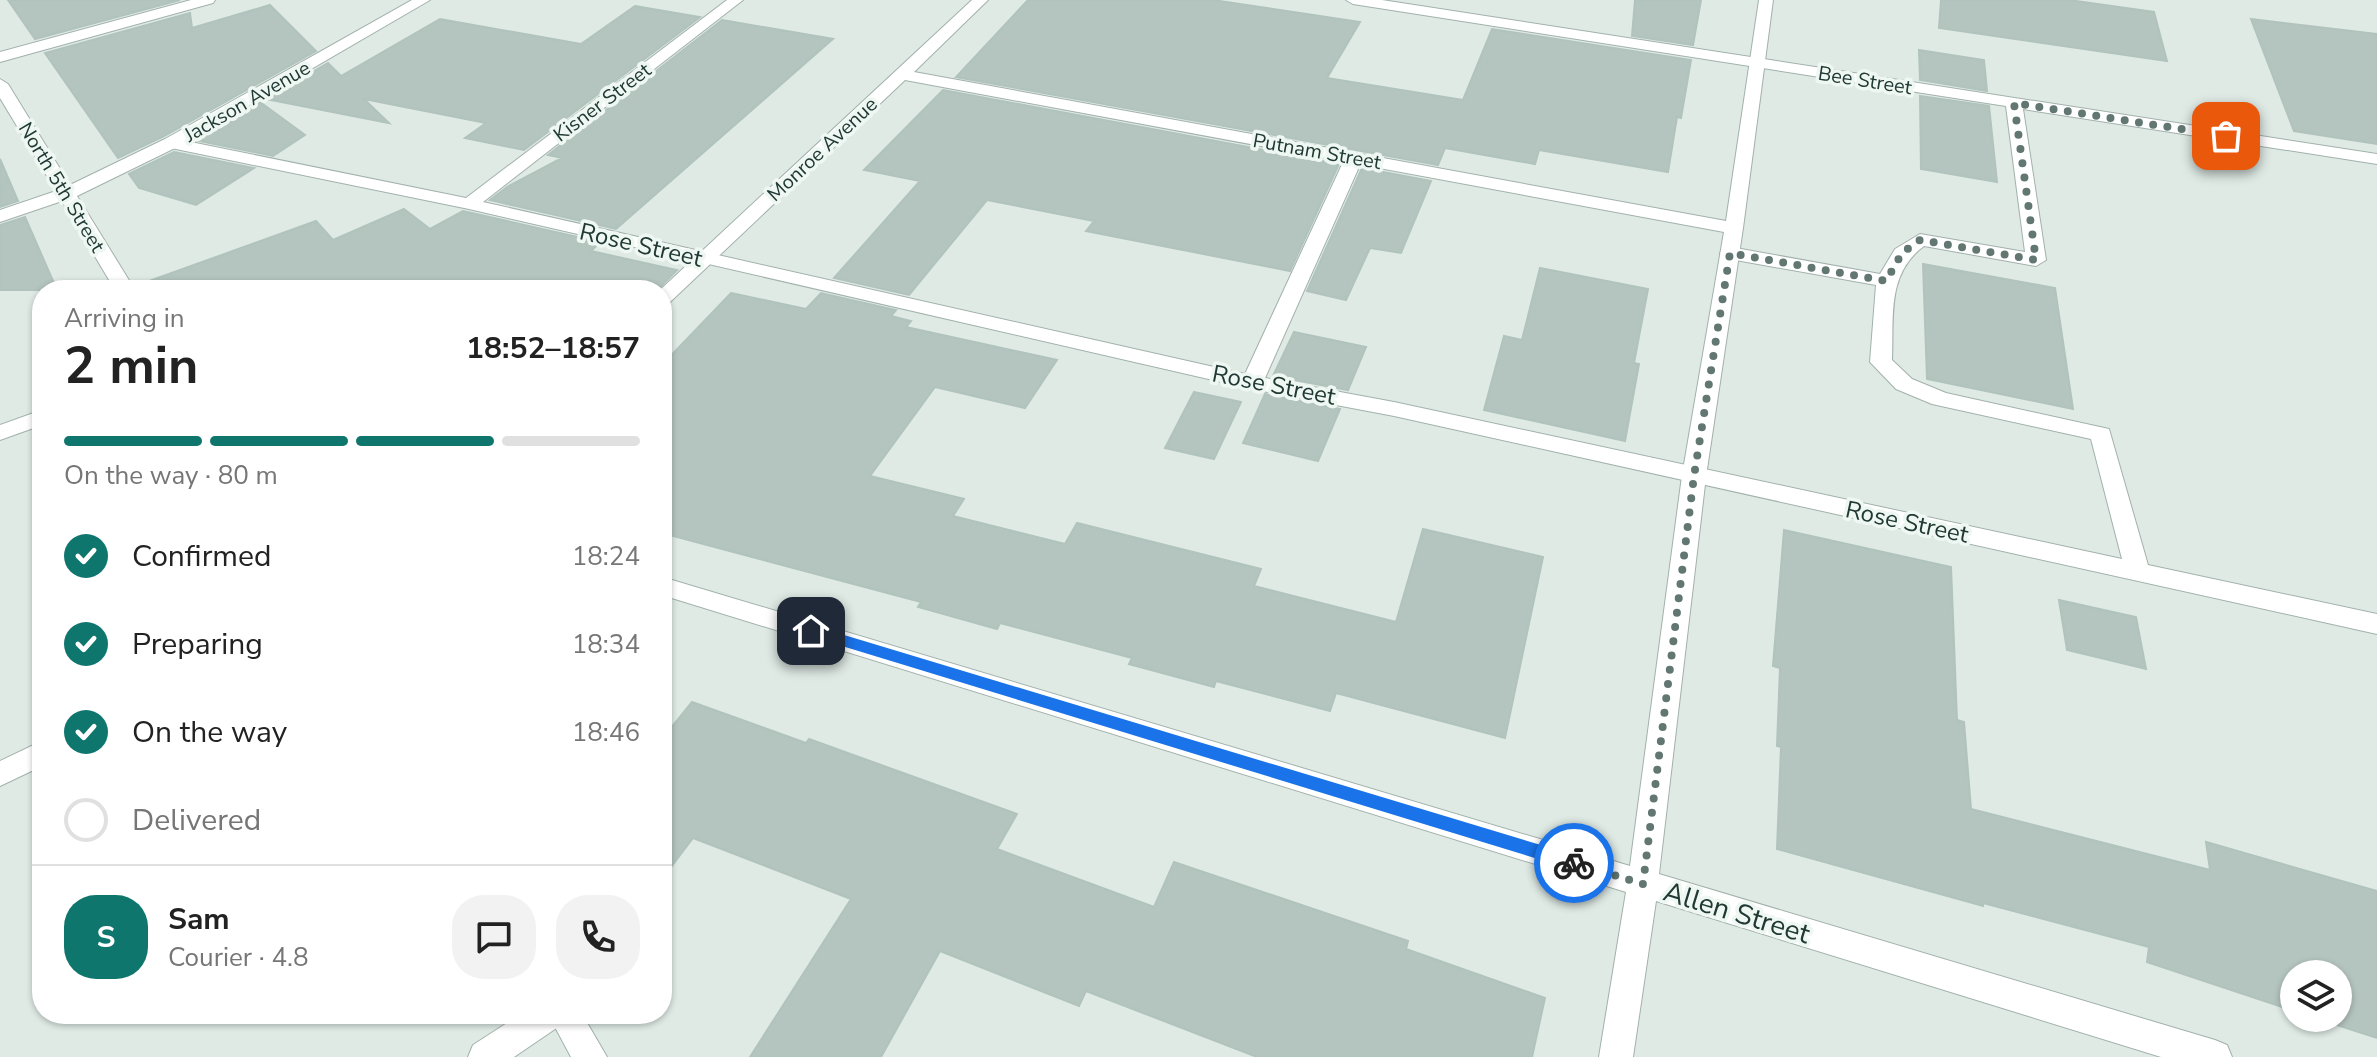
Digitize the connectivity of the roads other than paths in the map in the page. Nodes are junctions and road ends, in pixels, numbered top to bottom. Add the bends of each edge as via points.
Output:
1 (208, 0) edge
2 (423, 0) edge
3 (736, 0) edge
4 (981, 0) edge
5 (1353, 0) edge
6 (1766, 0) edge
7 (0, 57) edge
8 (1757, 63) junction
9 (901, 74) junction
10 (0, 84) edge
11 (2014, 103) junction
12 (171, 143) junction
13 (1354, 158) junction
14 (2377, 159) edge
15 (66, 194) junction
16 (469, 204) junction
17 (0, 216) edge
18 (1734, 228) junction
19 (1730, 253) junction
20 (705, 260) junction
21 (119, 280) edge
22 (1886, 281) junction
23 (672, 290) edge
24 (1252, 382) junction
25 (32, 421) edge
26 (0, 433) edge
27 (1694, 476) junction
28 (2138, 572) junction
29 (672, 589) edge
30 (2377, 624) edge
31 (32, 758) edge
32 (0, 774) edge
33 (1643, 884) junction
34 (534, 1024) edge
35 (570, 1024) edge
36 (485, 1057) edge
37 (590, 1057) edge
38 (1616, 1057) edge
39 (2215, 1057) edge

1 - 7 street
2 - 12 street, Jackson Avenue
3 - 16 street, Kisner Street
4 - 9 street, Monroe Avenue
5 - 8 street, Bee Street
6 - 8 street
8 - 11 street, Bee Street
8 - 18 street
9 - 13 street, Putnam Street
9 - 20 street, Monroe Avenue
10 - 15 street, North 5th Street
11 - 14 street, Bee Street
11 - 22 street via 2036,260 1920,240 1902,253
12 - 15 street, Jackson Avenue
12 - 16 street, Rose Street
13 - 18 street, Putnam Street
13 - 24 street
15 - 17 street, Jackson Avenue
15 - 21 street, North 5th Street
16 - 20 street, Rose Street
18 - 19 street
19 - 22 street
19 - 27 street
20 - 23 street, Monroe Avenue
20 - 24 street, Rose Street
22 - 28 street via 1881,362 1904,384 1940,399 2101,434
24 - 27 street, Rose Street
25 - 26 street
27 - 28 street, Rose Street
27 - 33 street
28 - 30 street, Rose Street
29 - 33 street, Allen Street
31 - 32 street
33 - 38 street
33 - 39 street, Allen Street
34 - 36 street
35 - 37 street

